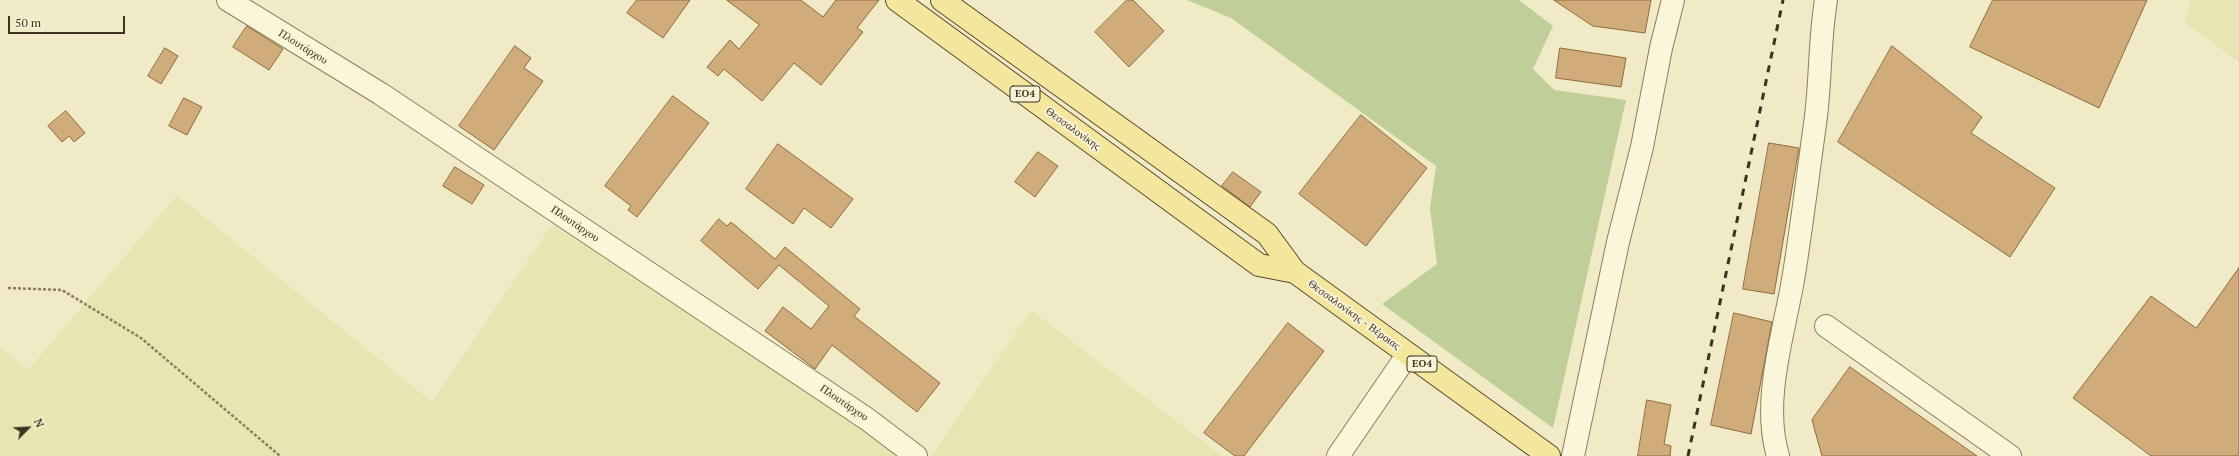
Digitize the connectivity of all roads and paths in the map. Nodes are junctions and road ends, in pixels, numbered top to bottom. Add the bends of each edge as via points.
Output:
1 (228, 0) edge
2 (897, 0) edge
3 (942, 0) edge
4 (1673, 0) edge
5 (1826, 0) edge
6 (1152, 188) joint
7 (1295, 272) junction
8 (8, 288) dead end
9 (1826, 326) dead end
10 (1408, 354) junction
11 (280, 456) edge
12 (916, 456) edge
13 (1338, 456) edge
14 (1548, 456) edge
15 (1573, 456) edge
16 (1778, 456) edge
17 (2010, 456) edge

1 - 12 street, Πλουτάρχου via 381,94 868,419
2 - 6 main road, Θεσσαλονίκης / ΕΟ4
3 - 7 main road, Θεσσαλονίκης - Βέροιας / ΕΟ4 via 1267,234
4 - 15 street
5 - 16 street via 1821,33 1816,121 1794,274 1772,398 1773,440
6 - 7 main road, Θεσσαλονίκης - Βέροιας / ΕΟ4 via 1258,265
7 - 10 main road, Θεσσαλονίκης - Βέροιας / ΕΟ4
8 - 11 path via 62,290 141,338
9 - 17 street
10 - 13 street
10 - 14 main road, Θεσσαλονίκης - Βέροιας / ΕΟ4

